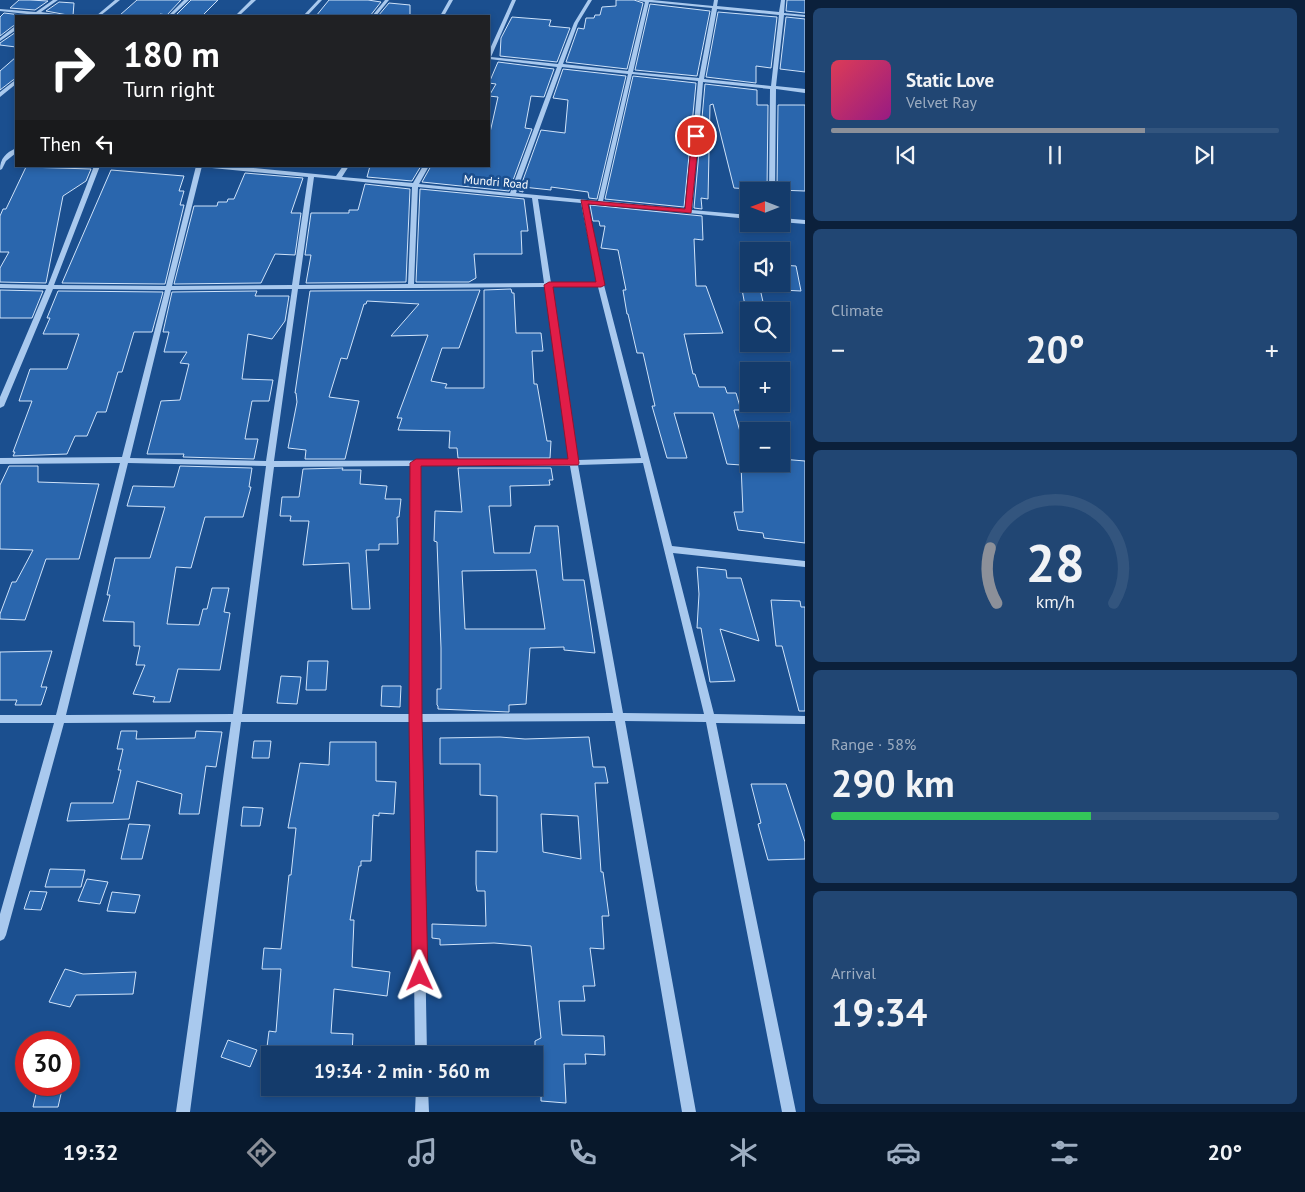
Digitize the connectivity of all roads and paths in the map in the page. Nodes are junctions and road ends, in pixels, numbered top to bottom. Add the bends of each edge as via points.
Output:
1 (56, 0) edge
2 (118, 0) edge
3 (187, 0) edge
4 (254, 0) edge
5 (320, 0) edge
6 (387, 0) edge
7 (451, 0) edge
8 (514, 0) edge
9 (590, 0) edge
10 (638, 0) edge
11 (716, 0) edge
12 (784, 0) edge
13 (647, 1) edge
14 (715, 8) junction
15 (0, 10) edge
16 (782, 14) junction
17 (35, 15) edge
18 (99, 15) edge
19 (171, 15) edge
20 (238, 15) edge
21 (306, 15) edge
22 (375, 15) edge
23 (443, 15) edge
24 (805, 16) edge
25 (15, 29) edge
26 (0, 40) edge
27 (490, 55) edge
28 (490, 57) edge
29 (560, 66) junction
30 (630, 72) junction
31 (701, 80) junction
32 (15, 83) edge
33 (773, 88) junction
34 (805, 91) edge
35 (0, 95) edge
36 (15, 151) edge
37 (2, 160) edge
38 (15, 160) edge
39 (97, 167) edge
40 (199, 167) edge
41 (232, 167) edge
42 (345, 167) edge
43 (425, 167) edge
44 (0, 168) edge
45 (252, 168) edge
46 (311, 176) junction
47 (338, 178) junction
48 (772, 182) edge
49 (415, 185) junction
50 (512, 194) junction
51 (534, 197) junction
52 (584, 201) junction
53 (600, 203) junction
54 (689, 211) junction
55 (740, 216) edge
56 (790, 221) edge
57 (805, 222) edge
58 (549, 285) junction
59 (601, 285) junction
60 (0, 286) edge
61 (411, 286) junction
62 (50, 287) junction
63 (294, 287) junction
64 (169, 288) junction
65 (0, 406) edge
66 (0, 460) edge
67 (125, 460) junction
68 (646, 460) junction
69 (416, 463) junction
70 (574, 463) junction
71 (270, 464) junction
72 (668, 549) junction
73 (805, 564) edge
74 (237, 718) junction
75 (416, 718) junction
76 (620, 718) junction
77 (0, 719) edge
78 (710, 719) junction
79 (60, 720) junction
80 (805, 720) edge
81 (0, 935) edge
82 (422, 1046) edge
83 (422, 1096) edge
84 (183, 1112) edge
85 (422, 1112) edge
86 (689, 1112) edge
87 (789, 1112) edge

1 - 17 street
2 - 18 street
3 - 19 street
4 - 20 street
5 - 21 street
6 - 22 street
7 - 23 street
8 - 27 street
9 - 29 street via 576,23
10 - 13 street
11 - 14 street
12 - 16 street
13 - 14 street
13 - 30 street
14 - 16 street
14 - 31 street
15 - 17 street
16 - 24 street
16 - 33 street
25 - 26 street
28 - 29 street
29 - 30 street
29 - 50 street
30 - 31 street
30 - 53 street
31 - 33 street
31 - 54 street
32 - 35 street
33 - 34 street
33 - 48 street
36 - 37 street
37 - 38 street
37 - 44 street
39 - 62 street
40 - 64 street
41 - 45 street, Mundri Road
42 - 47 street
43 - 49 street
45 - 46 street, Mundri Road
46 - 47 street, Mundri Road
46 - 63 street
47 - 49 street, Mundri Road
49 - 50 street, Mundri Road
49 - 61 street
50 - 51 street, Mundri Road
51 - 52 street, Mundri Road
51 - 58 street
52 - 53 street, Mundri Road
52 - 59 street
53 - 54 street, Mundri Road
54 - 55 street, Mundri Road
56 - 57 street
58 - 59 street
58 - 61 street
58 - 70 street
59 - 68 street
60 - 62 street
61 - 63 street
62 - 64 street
62 - 65 street
63 - 64 street
63 - 71 street
64 - 67 street
66 - 67 street
67 - 71 street
67 - 79 street
68 - 70 street
68 - 72 street
69 - 70 street
69 - 71 street
69 - 75 street
70 - 76 street
71 - 74 street
72 - 73 street
72 - 78 street
74 - 75 street
74 - 79 street
74 - 84 street
75 - 76 street
75 - 82 street
76 - 78 street
76 - 86 street
77 - 79 street
78 - 80 street
78 - 87 street
79 - 81 street
83 - 85 street

